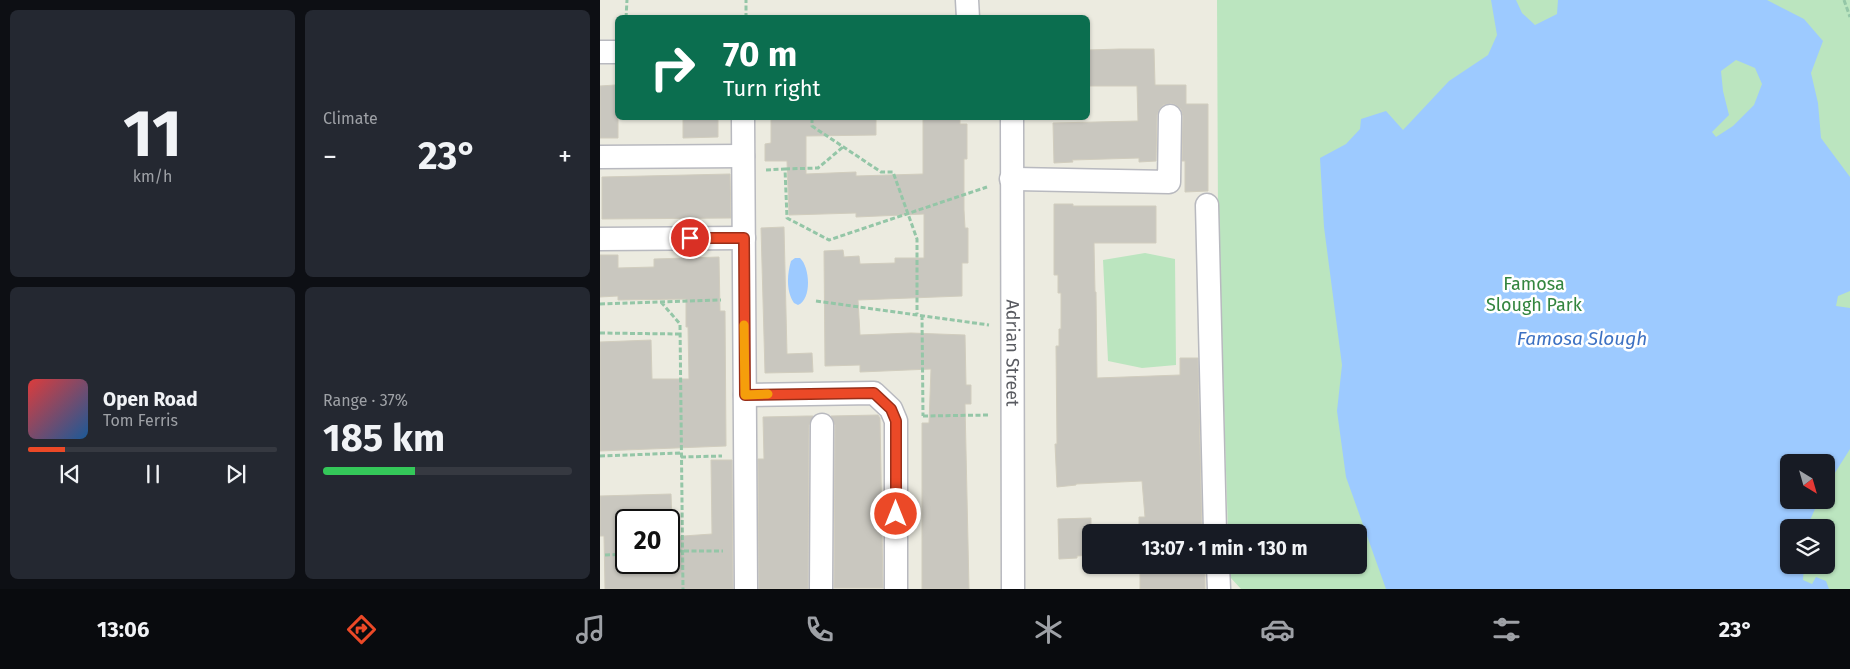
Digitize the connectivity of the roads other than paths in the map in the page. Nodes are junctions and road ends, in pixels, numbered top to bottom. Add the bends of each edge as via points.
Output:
1 (967, 0) edge
2 (968, 15) edge
3 (600, 52) edge
4 (615, 52) edge
5 (1170, 116) dead end
6 (743, 120) edge
7 (1012, 120) edge
8 (600, 157) edge
9 (743, 163) junction
10 (1012, 179) junction
11 (1207, 205) dead end
12 (744, 238) junction
13 (600, 239) edge
14 (745, 395) junction
15 (822, 425) dead end
16 (1215, 524) edge
17 (1218, 574) edge
18 (746, 589) edge
19 (821, 589) edge
20 (896, 589) edge
21 (1013, 589) edge
22 (1219, 589) edge

1 - 2 street
3 - 4 street
5 - 10 street via 1169,182
6 - 9 street
7 - 10 street, Adrian Street
8 - 9 street
9 - 12 street
10 - 21 street, Adrian Street
11 - 16 street
12 - 13 street
12 - 14 street
14 - 18 street
14 - 20 street via 874,393 891,409 894,418
15 - 19 street
17 - 22 street

